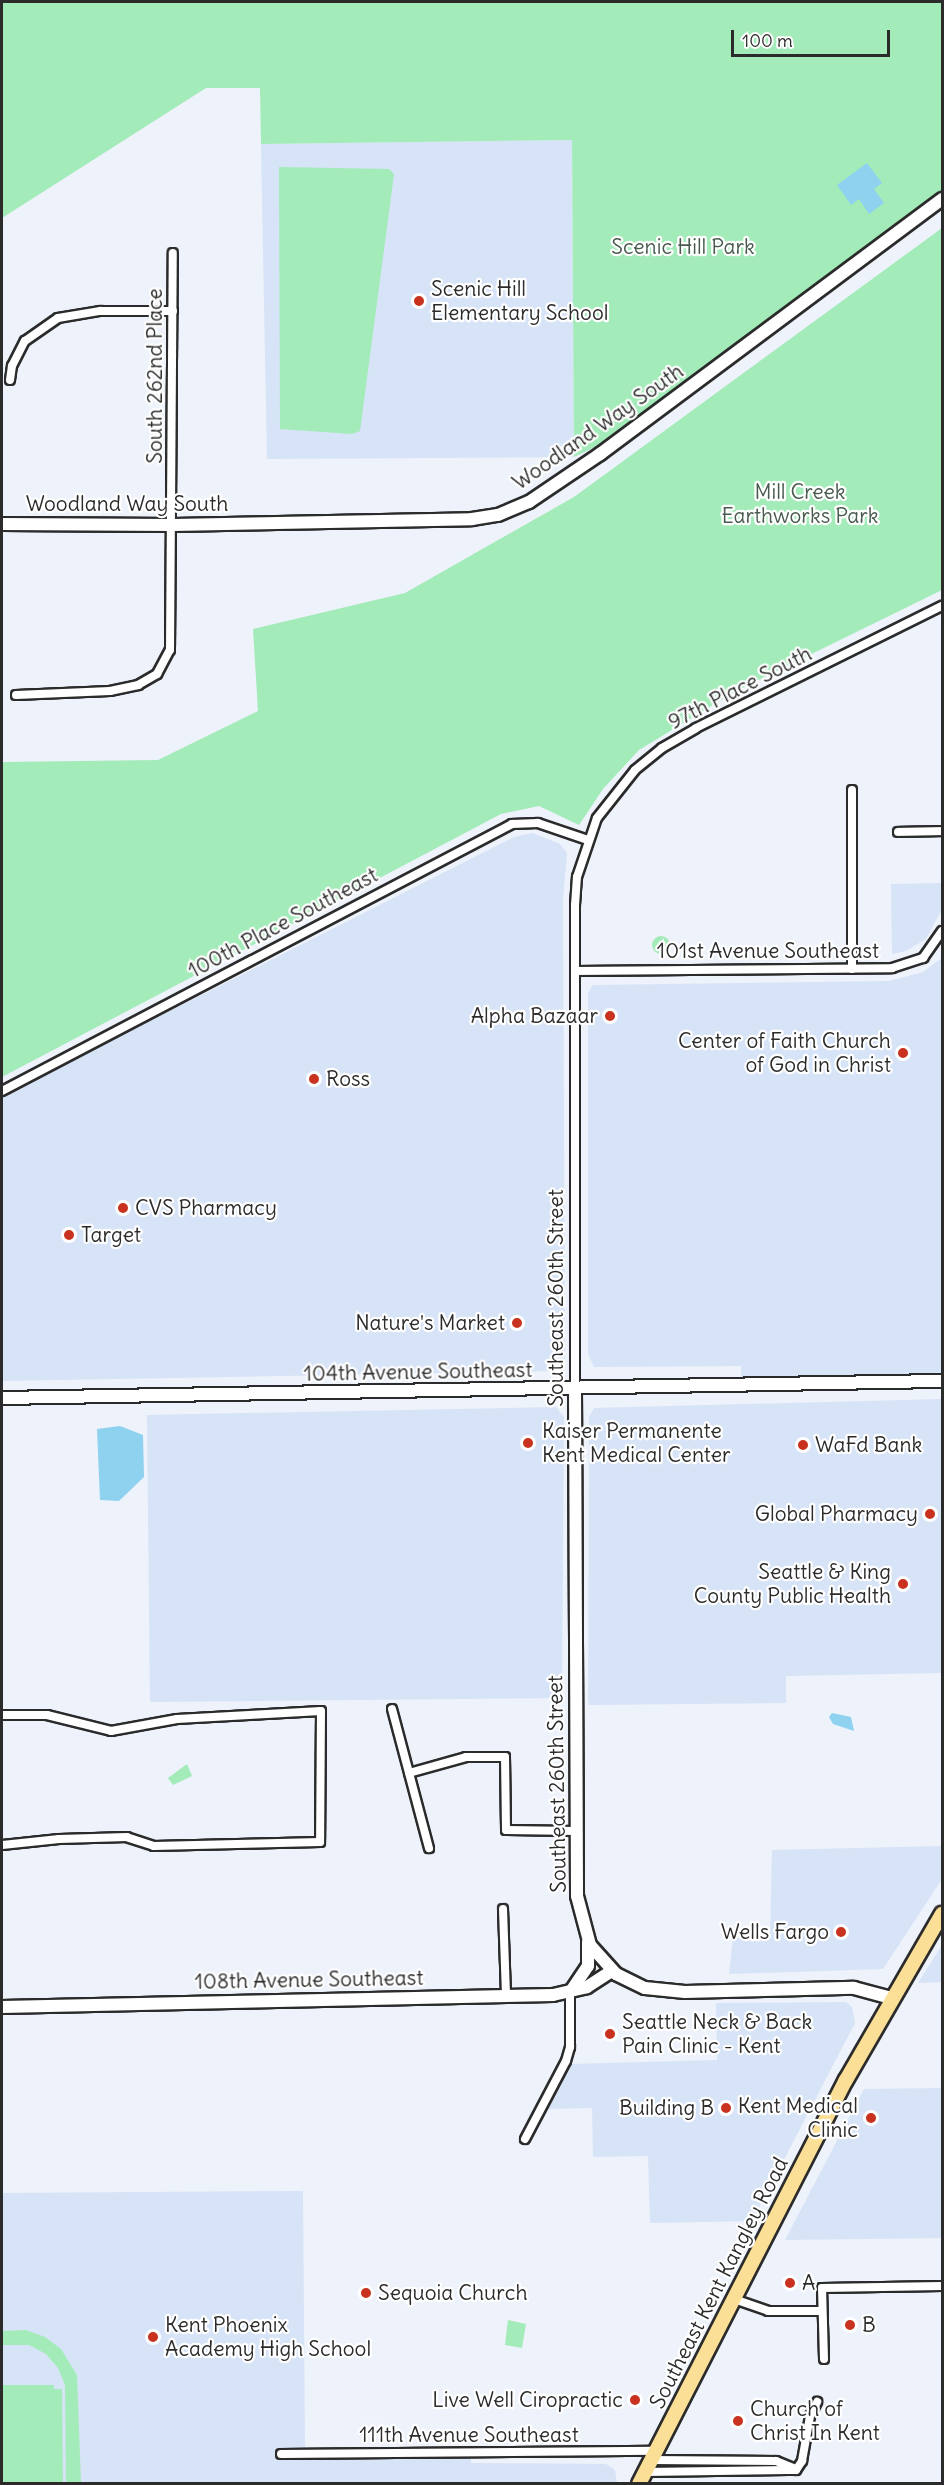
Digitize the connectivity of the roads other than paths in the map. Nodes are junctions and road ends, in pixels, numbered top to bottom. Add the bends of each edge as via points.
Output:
1 (942, 199) edge
2 (173, 253) dead end
3 (173, 310) junction
4 (10, 380) dead end
5 (2, 524) edge
6 (173, 525) junction
7 (942, 606) edge
8 (16, 695) dead end
9 (852, 790) dead end
10 (942, 831) edge
11 (897, 832) dead end
12 (588, 840) junction
13 (942, 931) edge
14 (852, 969) junction
15 (576, 970) junction
16 (2, 1091) edge
17 (942, 1381) edge
18 (575, 1390) junction
19 (2, 1398) edge
20 (392, 1709) dead end
21 (2, 1715) edge
22 (409, 1773) junction
23 (576, 1831) junction
24 (2, 1845) edge
25 (429, 1848) dead end
26 (503, 1909) dead end
27 (942, 1914) edge
28 (587, 1938) junction
29 (609, 1968) junction
30 (570, 1992) junction
31 (506, 1997) junction
32 (891, 1998) junction
33 (2, 2007) edge
34 (525, 2139) dead end
35 (942, 2286) edge
36 (734, 2299) junction
37 (822, 2311) junction
38 (824, 2359) dead end
39 (817, 2402) dead end
40 (281, 2454) dead end
41 (648, 2467) edge

1 - 6 street, Woodland Way South via 600,454 529,502 498,515 472,519
2 - 3 street, South 262nd Place
3 - 4 street via 100,311 58,318 25,341 12,366
3 - 6 street, South 262nd Place
5 - 6 street, Woodland Way South
6 - 8 street, South 262nd Place via 172,641 157,674 119,690
7 - 12 street, 97th Place South via 662,748 614,794
9 - 14 street
10 - 11 street
12 - 15 street, Southeast 260th Street via 577,878
12 - 16 street, 100th Place Southeast via 538,823 512,824
13 - 14 street, 101st Avenue Southeast via 929,953 912,964
14 - 15 street, 101st Avenue Southeast
15 - 18 street, Southeast 260th Street
17 - 18 street, 104th Avenue Southeast
18 - 19 street, 104th Avenue Southeast
18 - 23 street, Southeast 260th Street
20 - 22 street
21 - 24 street via 47,1715 111,1731 177,1719 321,1711 320,1842 154,1846 127,1837
22 - 23 street via 466,1757 506,1757 506,1830
22 - 25 street
23 - 28 street, Southeast 260th Street via 579,1913
26 - 31 street
27 - 32 main road, Southeast Kent Kangley Road
28 - 29 street, Southeast 260th Street
28 - 30 street via 588,1966
29 - 30 street, 108th Avenue Southeast
29 - 32 street via 640,1987 666,1992 854,1988
30 - 31 street, 108th Avenue Southeast
30 - 34 street via 570,2047 566,2061
31 - 33 street, 108th Avenue Southeast
32 - 36 main road, Southeast Kent Kangley Road
35 - 37 street via 822,2288
36 - 37 street via 768,2311
36 - 41 main road, Southeast Kent Kangley Road
37 - 38 street
39 - 41 street, 111th Avenue Southeast via 810,2416 802,2461 796,2470
40 - 41 street, 111th Avenue Southeast

